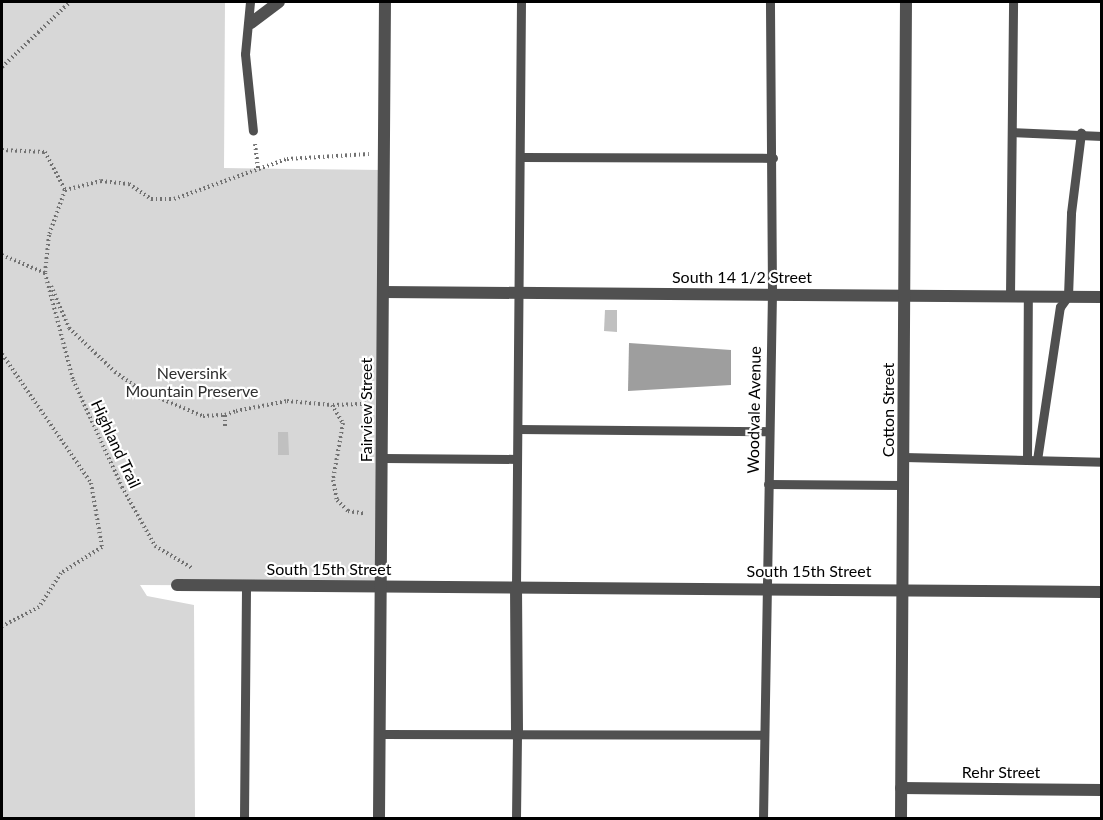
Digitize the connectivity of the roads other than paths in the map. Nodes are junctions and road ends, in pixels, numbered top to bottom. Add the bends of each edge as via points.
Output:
1 (250, 2) edge
2 (279, 2) edge
3 (385, 2) edge
4 (521, 2) edge
5 (770, 2) edge
6 (906, 2) edge
7 (1013, 2) edge
8 (251, 23) junction
9 (253, 131) road end
10 (1012, 132) junction
11 (1081, 133) junction
12 (1101, 136) edge
13 (520, 157) junction
14 (773, 158) junction
15 (383, 292) junction
16 (519, 292) junction
17 (771, 293) junction
18 (905, 294) junction
19 (1010, 296) junction
20 (1028, 296) junction
21 (1068, 296) junction
22 (1101, 297) edge
23 (518, 429) junction
24 (768, 431) junction
25 (904, 457) junction
26 (382, 458) junction
27 (517, 459) junction
28 (1032, 460) junction
29 (1101, 462) edge
30 (768, 484) junction
31 (904, 485) junction
32 (177, 585) dead end
33 (246, 585) junction
34 (381, 585) junction
35 (516, 586) junction
36 (765, 588) junction
37 (903, 588) junction
38 (1101, 592) edge
39 (380, 734) junction
40 (517, 735) junction
41 (764, 735) junction
42 (901, 788) junction
43 (1101, 790) edge
44 (244, 819) edge
45 (379, 819) edge
46 (516, 819) edge
47 (763, 819) edge
48 (901, 819) edge

1 - 8 lane
2 - 8 street
3 - 15 street, Fairview Street
4 - 13 lane
5 - 14 lane, Woodvale Avenue
6 - 18 street, Cotton Street
7 - 10 lane
8 - 9 lane via 245,54
10 - 11 lane
10 - 19 lane
11 - 12 lane
11 - 21 lane via 1071,213
13 - 14 lane
13 - 16 lane
14 - 17 lane, Woodvale Avenue
15 - 16 street, South 14 1/2 Street
15 - 26 street, Fairview Street
16 - 17 street, South 14 1/2 Street
16 - 23 lane
17 - 18 street, South 14 1/2 Street
17 - 24 lane, Woodvale Avenue
18 - 19 street, South 14 1/2 Street
18 - 25 street, Cotton Street
19 - 20 street, South 14 1/2 Street
20 - 21 street, South 14 1/2 Street
20 - 28 lane
21 - 22 street, South 14 1/2 Street
21 - 28 lane via 1060,307
23 - 24 lane
23 - 27 lane
24 - 30 lane, Woodvale Avenue
25 - 28 lane
25 - 31 street, Cotton Street
26 - 27 lane
26 - 34 street, Fairview Street
27 - 35 lane
28 - 29 lane
30 - 31 lane
30 - 36 lane, Woodvale Avenue
31 - 37 street, Cotton Street
32 - 33 street, South 15th Street
33 - 34 street, South 15th Street
33 - 44 lane
34 - 35 street, South 15th Street
34 - 39 street, Fairview Street
35 - 36 street, South 15th Street
35 - 40 street
36 - 37 street, South 15th Street
36 - 41 lane, Woodvale Avenue
37 - 38 street, South 15th Street
37 - 42 street, Cotton Street
39 - 40 lane
39 - 45 street, Fairview Street
40 - 41 lane
40 - 46 lane
41 - 47 lane, Woodvale Avenue
42 - 43 street, Rehr Street
42 - 48 street, Cotton Street

